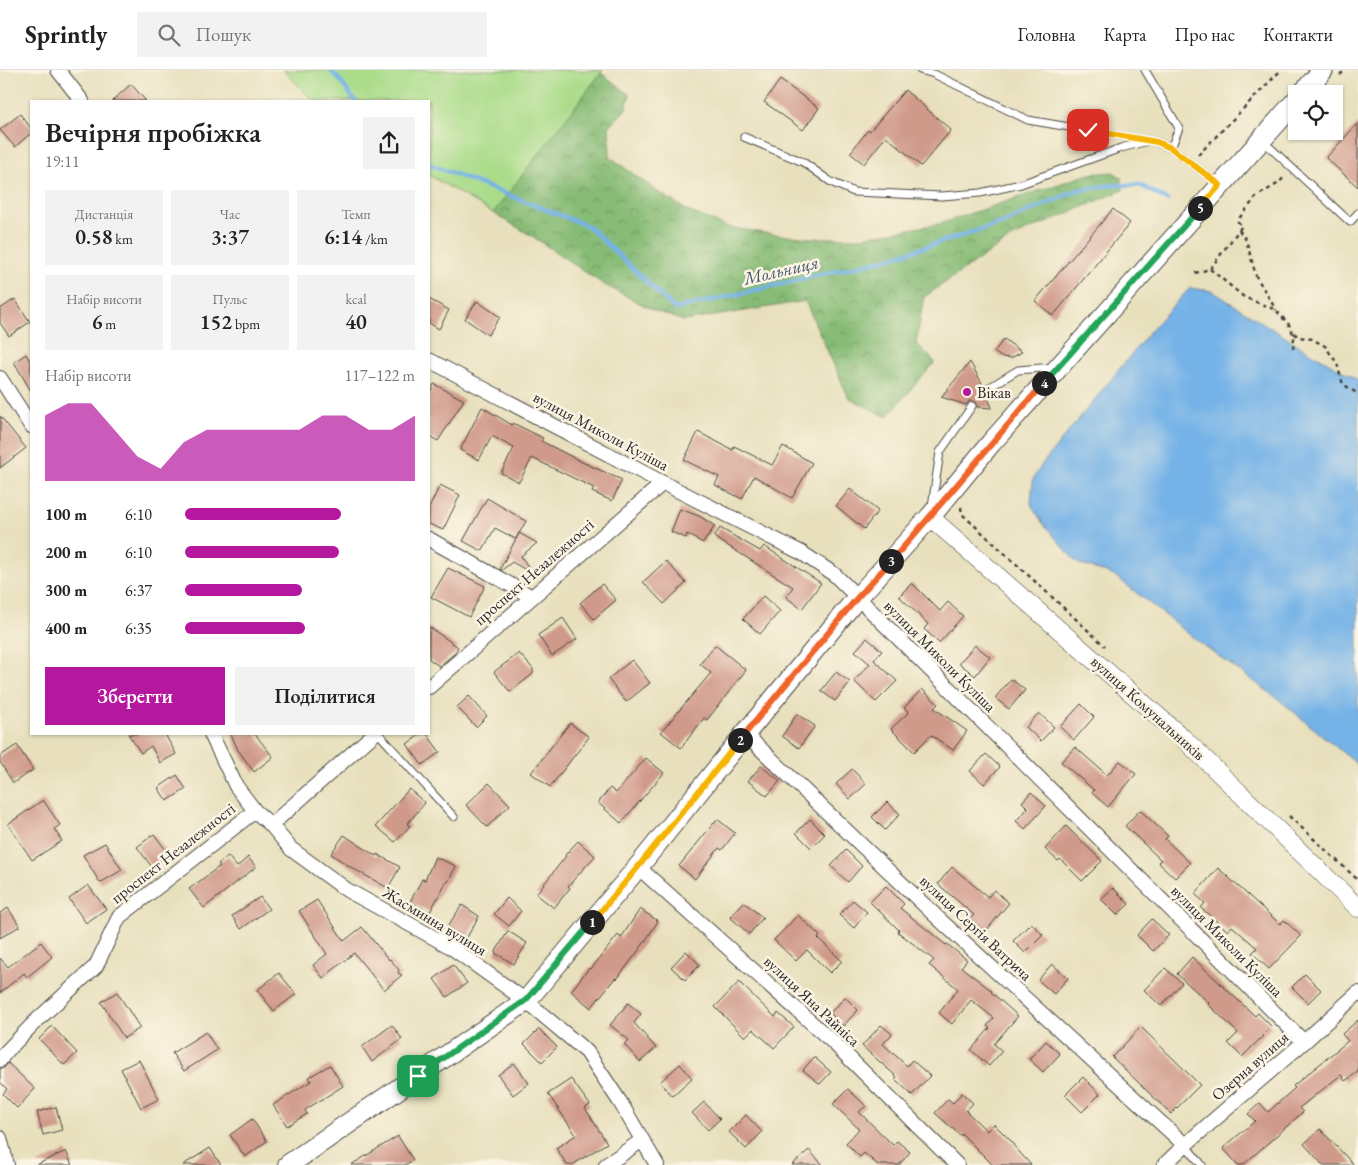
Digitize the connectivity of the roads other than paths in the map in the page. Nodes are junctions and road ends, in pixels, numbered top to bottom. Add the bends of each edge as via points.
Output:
1 (58, 70) edge
2 (920, 70) edge
3 (1146, 70) edge
4 (1323, 70) edge
5 (1310, 85) edge
6 (81, 100) edge
7 (1288, 110) edge
8 (744, 137) dead end
9 (1148, 140) junction
10 (1262, 140) junction
11 (1171, 148) junction
12 (1220, 185) junction
13 (1358, 213) edge
14 (430, 361) edge
15 (1059, 366) junction
16 (0, 378) edge
17 (985, 390) dead end
18 (972, 406) dead end
19 (30, 424) edge
20 (662, 483) junction
21 (930, 517) junction
22 (430, 540) edge
23 (532, 597) junction
24 (857, 598) junction
25 (430, 685) edge
26 (745, 734) junction
27 (211, 735) edge
28 (373, 735) edge
29 (380, 735) edge
30 (255, 811) junction
31 (454, 817) dead end
32 (271, 825) junction
33 (638, 867) junction
34 (1358, 908) edge
35 (1358, 993) edge
36 (526, 1000) junction
37 (1304, 1042) junction
38 (0, 1060) edge
39 (0, 1138) edge
40 (641, 1140) junction
41 (1185, 1145) junction
42 (7, 1165) edge
43 (288, 1165) edge
44 (606, 1165) edge
45 (657, 1165) edge
46 (957, 1165) edge
47 (1164, 1165) edge
48 (1202, 1165) edge

1 - 6 street
2 - 9 lane via 1028,120
3 - 11 lane via 1179,128
4 - 5 main road
7 - 10 main road
8 - 9 lane via 803,162 831,182 854,192 942,196 980,193 1020,184
9 - 11 lane
10 - 12 main road
10 - 13 lane via 1350,222
11 - 12 lane
12 - 15 main road
14 - 20 street, вулиця Миколи Куліша
15 - 17 lane via 1018,370
15 - 21 main road
16 - 19 street
18 - 21 lane via 940,452
20 - 23 street, проспект Незалежності
20 - 24 street, вулиця Миколи Куліша via 802,553 835,575
21 - 24 main road
21 - 34 street, вулиця Комунальників via 1183,738
22 - 23 street
23 - 25 street, проспект Незалежності
24 - 26 main road
24 - 37 street, вулиця Миколи Куліша
26 - 33 main road
26 - 41 street, вулиця Сергія Ватрича via 940,920
27 - 30 street, Жасминна вулиця via 236,786
28 - 32 street
29 - 31 lane
30 - 32 street, Жасминна вулиця
30 - 38 street, проспект Незалежності via 119,917 96,966
32 - 36 street, Жасминна вулиця via 291,849 347,890 451,947
33 - 36 main road
33 - 46 street, вулиця Яна Райніса via 834,1043
35 - 37 street, Озерна вулиця
36 - 40 street, Жасминна вулиця via 587,1052
36 - 43 main road
37 - 41 street, Озерна вулиця
39 - 42 street
40 - 44 street
40 - 45 street, Жасминна вулиця
41 - 47 street, Озерна вулиця
41 - 48 lane

